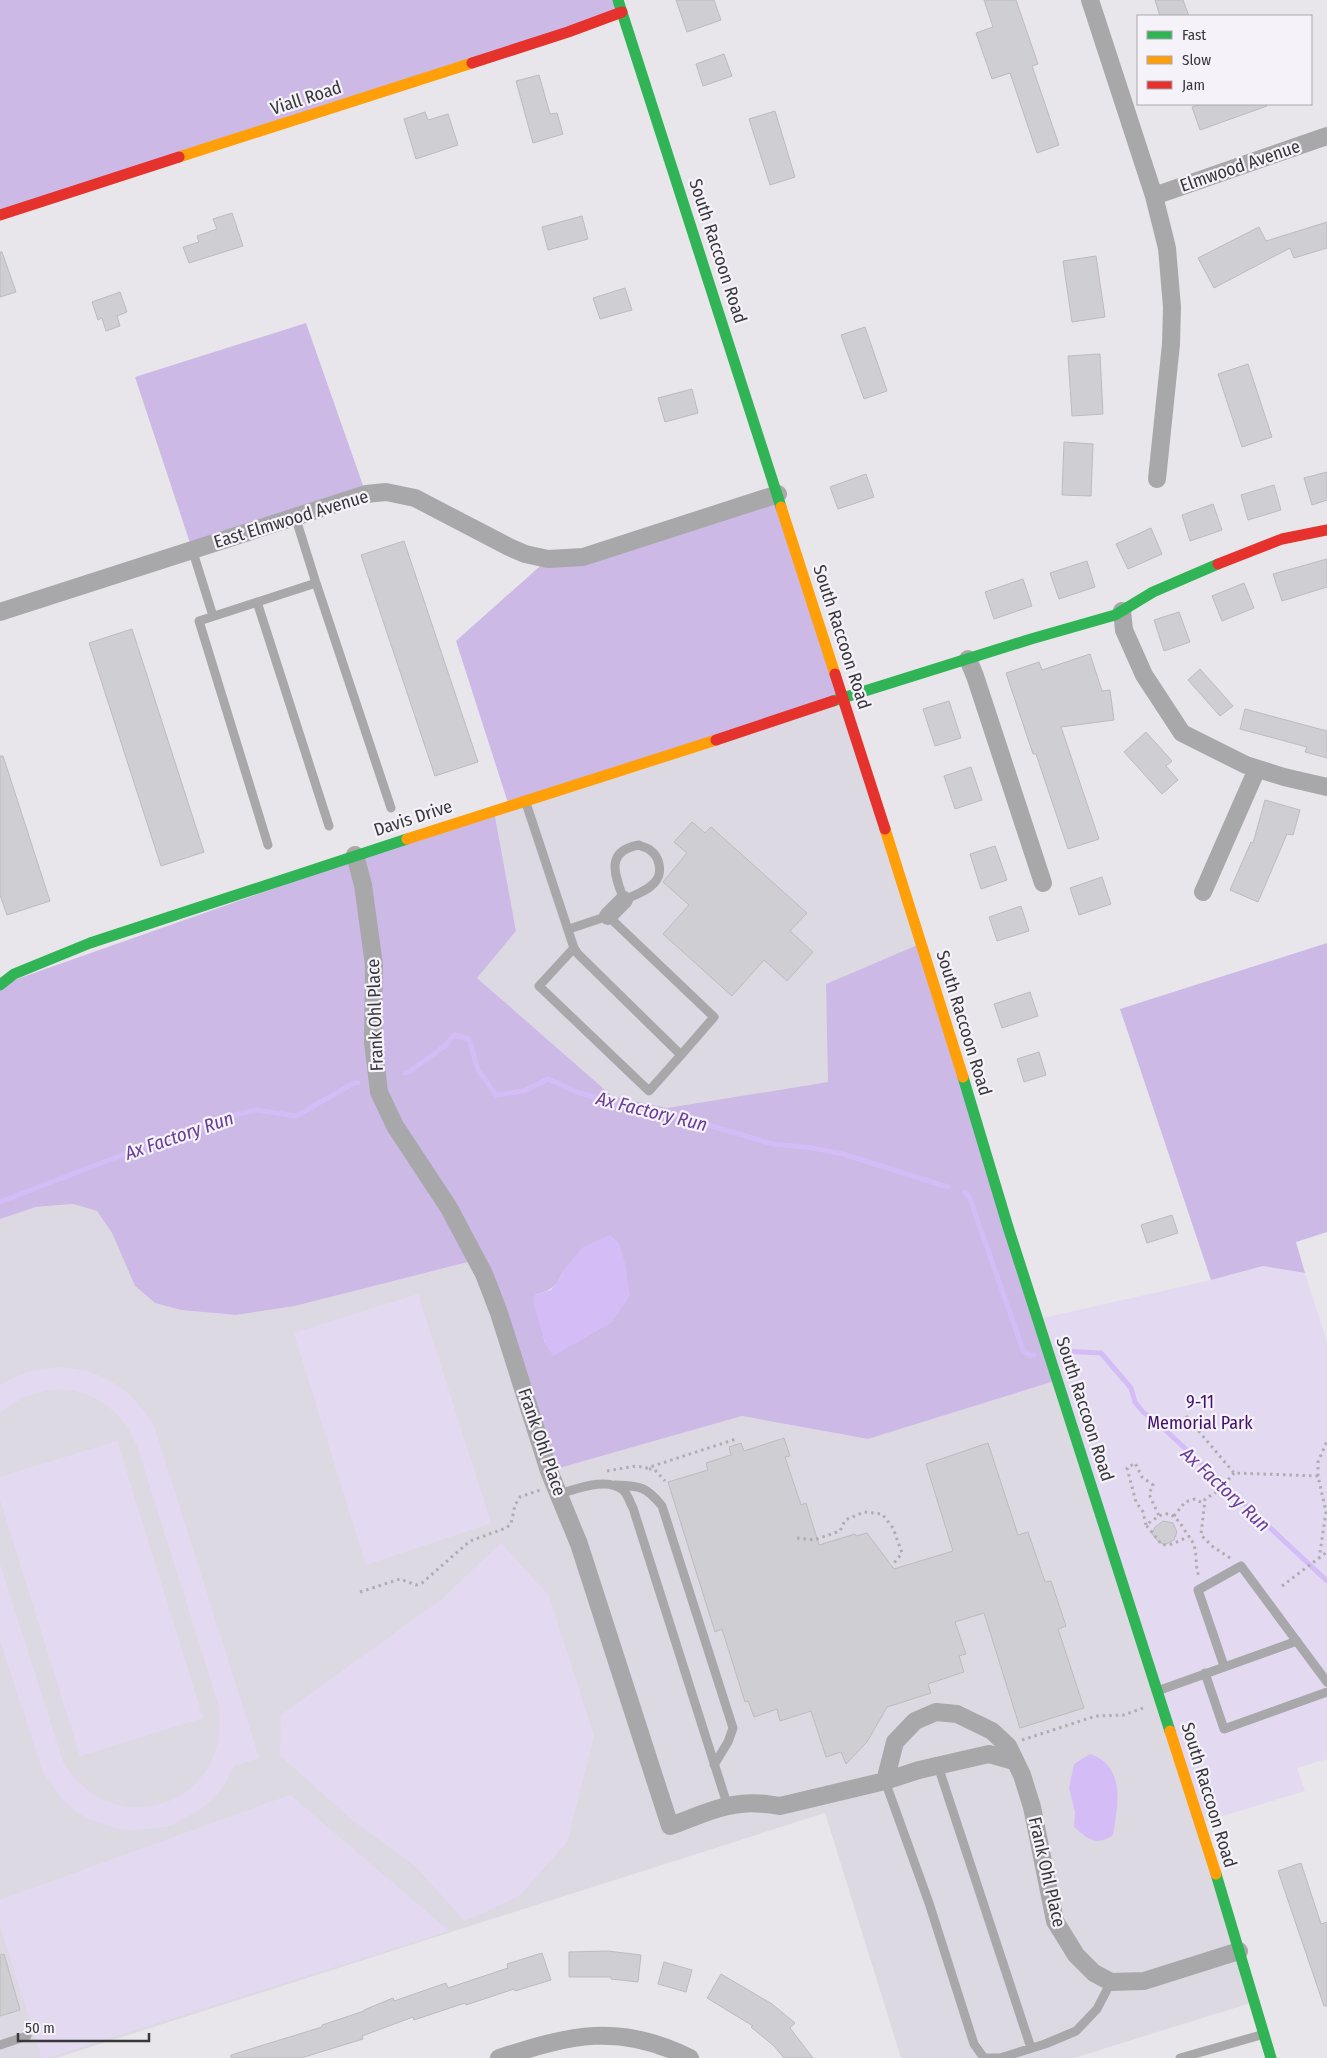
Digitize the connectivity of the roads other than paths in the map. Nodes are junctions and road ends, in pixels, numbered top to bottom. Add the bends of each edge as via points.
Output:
1 (618, 0) edge
2 (1090, 0) edge
3 (622, 12) junction
4 (1327, 136) edge
5 (1154, 196) junction
6 (0, 215) edge
7 (1157, 479) dead end
8 (778, 494) junction
9 (295, 516) junction
10 (1327, 530) edge
11 (192, 549) junction
12 (316, 583) junction
13 (257, 602) junction
14 (1122, 611) junction
15 (0, 612) edge
16 (213, 616) junction
17 (968, 659) junction
18 (843, 699) junction
19 (1257, 769) junction
20 (1327, 788) edge
21 (525, 800) junction
22 (390, 808) dead end
23 (329, 826) dead end
24 (268, 844) dead end
25 (355, 855) junction
26 (1044, 883) dead end
27 (1203, 892) dead end
28 (624, 900) junction
29 (608, 916) junction
30 (568, 929) junction
31 (574, 948) junction
32 (0, 985) edge
33 (681, 1055) junction
34 (614, 1484) junction
35 (551, 1491) junction
36 (1296, 1641) junction
37 (1224, 1666) junction
38 (1205, 1673) junction
39 (1327, 1682) edge
40 (1157, 1690) junction
41 (1327, 1692) edge
42 (1014, 1761) junction
43 (714, 1765) junction
44 (938, 1766) junction
45 (885, 1781) junction
46 (728, 1807) junction
47 (1239, 1951) junction
48 (1111, 1982) junction
49 (1264, 2034) junction
50 (27, 2036) dead end
51 (0, 2045) edge
52 (1031, 2048) junction
53 (499, 2058) edge
54 (690, 2058) edge
55 (1180, 2058) edge
56 (1271, 2058) edge

1 - 3 street, South Raccoon Road
2 - 5 street
3 - 6 street, Viall Road
3 - 8 street, South Raccoon Road
4 - 5 street, Elmwood Avenue
5 - 7 street via 1167,248 1172,307
8 - 9 street, East Elmwood Avenue via 569,559 525,554 415,498 398,493 366,494
8 - 18 street, South Raccoon Road
9 - 11 street, East Elmwood Avenue
9 - 12 lane
10 - 14 street, Davis Drive via 1282,539 1207,568 1153,592
11 - 15 street, East Elmwood Avenue
11 - 16 lane
12 - 13 lane
12 - 22 lane
13 - 16 lane
13 - 23 lane
14 - 17 street, Davis Drive
14 - 19 street via 1124,630 1144,675 1182,733
16 - 24 lane via 199,620
17 - 18 street, Davis Drive
17 - 26 street
18 - 21 street, Davis Drive
18 - 40 street, South Raccoon Road
19 - 20 street
19 - 27 street
21 - 25 street, Davis Drive
21 - 30 lane
25 - 32 street, Davis Drive via 90,942 14,974
25 - 35 street, Frank Ohl Place via 363,885 374,965 373,1042 379,1092 395,1126 449,1208 484,1274 549,1471
28 - 28 lane via 614,866 618,855 627,847 639,845 658,859 660,870 656,882
28 - 29 street
29 - 30 lane
29 - 33 lane via 714,1018
30 - 31 lane
31 - 33 lane
31 - 33 lane via 539,986 649,1091
34 - 35 lane
34 - 43 lane via 625,1492 633,1508
34 - 43 lane via 640,1486 651,1492 662,1506 733,1728
35 - 46 street, Frank Ohl Place via 579,1544 670,1826
36 - 37 lane
36 - 37 lane via 1241,1566 1198,1590
36 - 39 lane
37 - 38 lane
38 - 40 lane
38 - 41 lane via 1224,1729
40 - 47 street, South Raccoon Road
42 - 44 street, Frank Ohl Place via 989,1754
42 - 45 street, Frank Ohl Place via 1008,1746 992,1731 957,1714 936,1712 915,1721 895,1742
42 - 48 street, Frank Ohl Place via 1032,1807 1055,1921 1076,1955 1094,1973
43 - 46 lane
44 - 45 street, Frank Ohl Place
44 - 52 lane
45 - 46 street, Frank Ohl Place via 780,1806 741,1804
45 - 52 lane via 929,1902 974,2044 984,2058 1000,2058
47 - 48 street via 1144,1981
47 - 49 street, South Raccoon Road
48 - 52 lane via 1097,2009 1076,2031
49 - 55 lane
49 - 56 street, South Raccoon Road
50 - 51 lane
53 - 54 street via 572,2037 603,2035 649,2042

